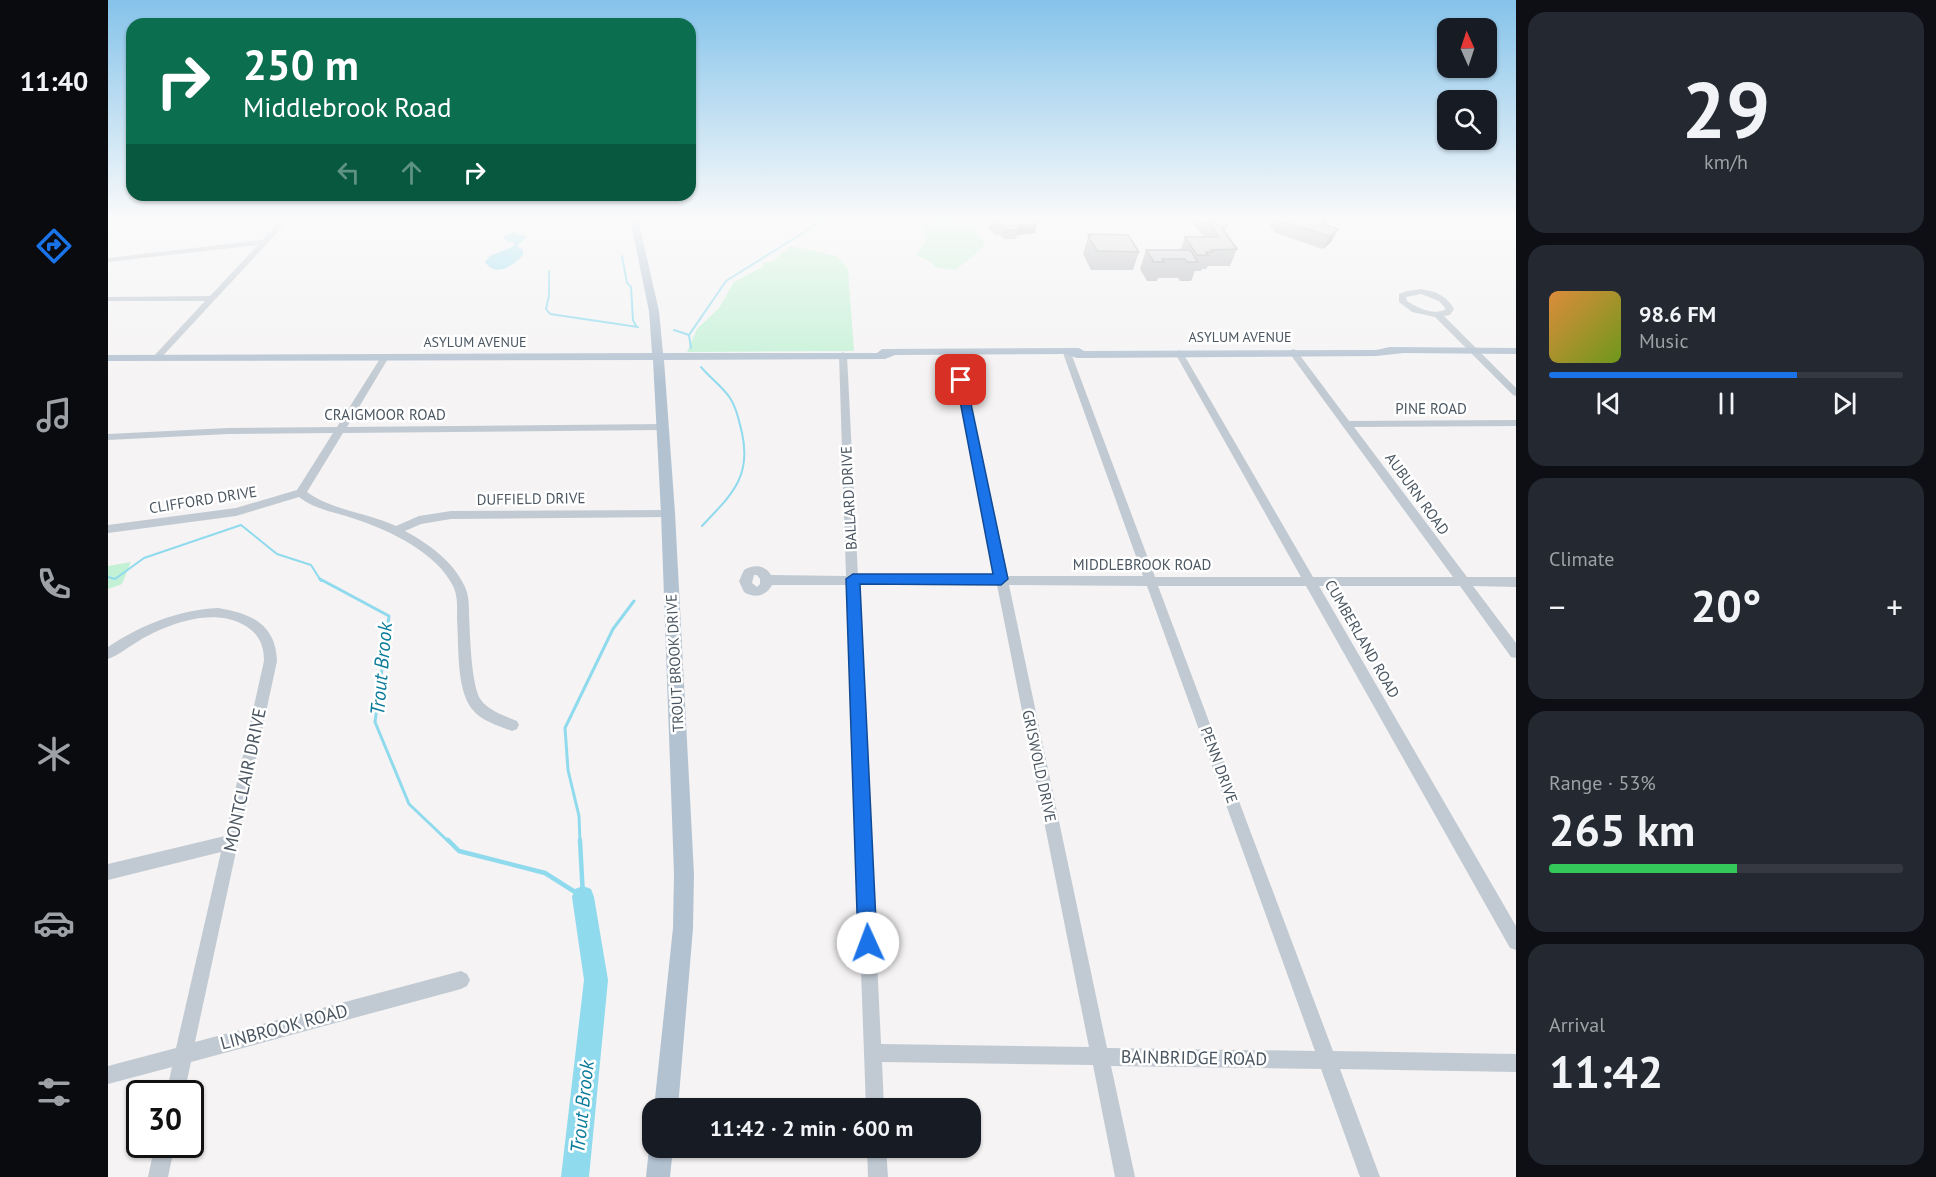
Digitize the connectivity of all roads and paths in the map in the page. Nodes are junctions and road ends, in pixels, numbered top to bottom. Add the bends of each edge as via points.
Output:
1 (233, 274) edge
2 (646, 274) edge
3 (211, 298) junction
4 (108, 299) edge
5 (1438, 315) junction
6 (1474, 351) junction
7 (1516, 351) edge
8 (1293, 352) junction
9 (1069, 353) junction
10 (1179, 353) junction
11 (956, 354) junction
12 (843, 355) junction
13 (658, 356) junction
14 (385, 357) junction
15 (108, 358) edge
16 (156, 358) junction
17 (1516, 393) edge
18 (1516, 423) edge
19 (1347, 424) junction
20 (662, 427) junction
21 (341, 430) junction
22 (108, 437) edge
23 (301, 494) junction
24 (668, 513) junction
25 (108, 529) edge
26 (397, 530) junction
27 (853, 579) junction
28 (1001, 579) junction
29 (768, 580) dead end
30 (1309, 580) junction
31 (1152, 581) junction
32 (1463, 582) junction
33 (1516, 582) edge
34 (108, 654) edge
35 (1516, 654) edge
36 (512, 724) dead end
37 (232, 842) junction
38 (108, 872) edge
39 (1516, 942) edge
40 (461, 980) dead end
41 (872, 1053) junction
42 (184, 1054) junction
43 (1100, 1056) junction
44 (1326, 1059) junction
45 (1516, 1063) edge
46 (108, 1075) edge
47 (178, 1080) edge
48 (667, 1098) edge
49 (874, 1098) edge
50 (162, 1158) edge
51 (661, 1158) edge
52 (877, 1158) edge
53 (158, 1177) edge
54 (658, 1177) edge
55 (878, 1177) edge
56 (1125, 1177) edge
57 (1370, 1177) edge

1 - 3 street
2 - 13 main road, TROUT BROOK DRIVE
3 - 4 street
3 - 16 street
5 - 5 street via 1450,309 1438,297 1416,292 1402,296 1412,309
5 - 6 street
6 - 7 main road, ASYLUM AVENUE
6 - 8 main road, ASYLUM AVENUE
6 - 17 street
8 - 10 main road, ASYLUM AVENUE
8 - 19 street, AUBURN ROAD
9 - 10 main road, ASYLUM AVENUE
9 - 11 main road, ASYLUM AVENUE
9 - 31 street, PENN DRIVE
10 - 30 street, CUMBERLAND ROAD
11 - 12 main road, ASYLUM AVENUE
11 - 28 street, GRISWOLD DRIVE
12 - 13 main road, ASYLUM AVENUE
12 - 27 street, BALLARD DRIVE
13 - 14 main road, ASYLUM AVENUE
13 - 20 main road, TROUT BROOK DRIVE
14 - 16 main road, ASYLUM AVENUE
14 - 21 street
15 - 16 main road, ASYLUM AVENUE
18 - 19 street, PINE ROAD
19 - 32 street, AUBURN ROAD
20 - 21 street, CRAIGMOOR ROAD
20 - 24 main road, TROUT BROOK DRIVE
21 - 22 street, CRAIGMOOR ROAD
21 - 23 street
23 - 25 street, CLIFFORD DRIVE via 236,512
23 - 26 street via 317,504
24 - 26 street, DUFFIELD DRIVE via 451,515 419,520
24 - 48 main road, TROUT BROOK DRIVE via 684,900
26 - 36 street via 432,556 457,583 472,698 488,713
27 - 28 street, MIDDLEBROOK ROAD
27 - 29 street, MIDDLEBROOK ROAD
27 - 41 street, BALLARD DRIVE
28 - 31 street, MIDDLEBROOK ROAD
28 - 43 street, GRISWOLD DRIVE
30 - 31 street, MIDDLEBROOK ROAD
30 - 32 street, MIDDLEBROOK ROAD
30 - 39 street, CUMBERLAND ROAD
31 - 44 street, PENN DRIVE
32 - 33 street, MIDDLEBROOK ROAD
32 - 35 street, AUBURN ROAD
34 - 37 street, MONTCLAIR DRIVE via 157,626 201,614 241,617 268,640 270,668
37 - 38 street
37 - 42 street, MONTCLAIR DRIVE
40 - 42 street, LINBROOK ROAD
41 - 43 street, BAINBRIDGE ROAD
41 - 49 street, BALLARD DRIVE
42 - 46 street, LINBROOK ROAD
42 - 47 street, MONTCLAIR DRIVE
43 - 44 street, BAINBRIDGE ROAD
43 - 56 street, GRISWOLD DRIVE
44 - 45 street, BAINBRIDGE ROAD
44 - 57 street, PENN DRIVE
50 - 53 street
51 - 54 main road
52 - 55 street

